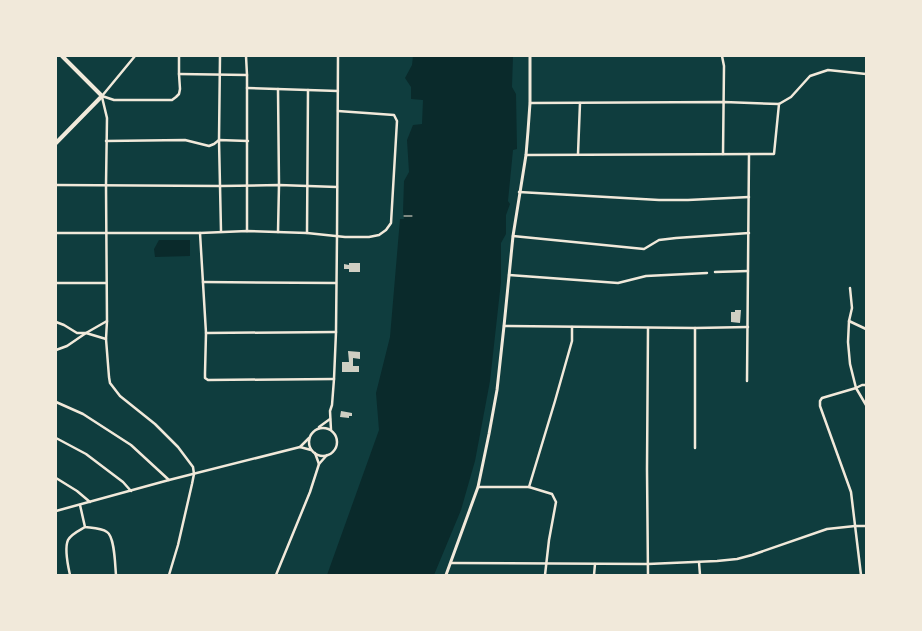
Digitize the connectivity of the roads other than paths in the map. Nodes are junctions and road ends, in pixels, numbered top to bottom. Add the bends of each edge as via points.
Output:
1 (62, 56) edge
2 (135, 56) edge
3 (179, 56) edge
4 (220, 56) edge
5 (246, 56) edge
6 (338, 56) edge
7 (530, 56) edge
8 (722, 56) edge
9 (179, 74) junction
10 (220, 74) junction
11 (866, 74) edge
12 (247, 75) junction
13 (247, 88) junction
14 (278, 89) junction
15 (308, 90) junction
16 (338, 91) junction
17 (102, 96) junction
18 (580, 102) junction
19 (724, 102) junction
20 (530, 103) junction
21 (779, 104) junction
22 (338, 111) junction
23 (219, 140) junction
24 (106, 141) junction
25 (248, 141) junction
26 (56, 143) edge
27 (526, 154) junction
28 (578, 154) junction
29 (723, 154) junction
30 (749, 154) junction
31 (56, 185) edge
32 (106, 185) junction
33 (279, 185) junction
34 (220, 186) junction
35 (248, 186) junction
36 (307, 186) junction
37 (337, 187) junction
38 (519, 192) junction
39 (749, 197) junction
40 (247, 231) junction
41 (221, 232) junction
42 (278, 232) junction
43 (56, 233) edge
44 (106, 233) junction
45 (200, 233) junction
46 (307, 233) junction
47 (749, 233) junction
48 (337, 236) junction
49 (512, 236) junction
50 (748, 271) junction
51 (715, 272) dead end
52 (707, 273) dead end
53 (508, 275) junction
54 (203, 282) junction
55 (56, 283) edge
56 (336, 283) junction
57 (106, 284) junction
58 (850, 288) dead end
59 (107, 321) junction
60 (56, 322) edge
61 (849, 322) junction
62 (504, 326) junction
63 (572, 327) junction
64 (748, 327) junction
65 (648, 328) junction
66 (695, 328) junction
67 (866, 329) edge
68 (336, 332) junction
69 (86, 333) junction
70 (206, 333) junction
71 (106, 339) junction
72 (56, 350) edge
73 (334, 379) junction
74 (747, 381) dead end
75 (866, 385) edge
76 (856, 388) junction
77 (56, 402) edge
78 (866, 405) edge
79 (330, 419) junction
80 (316, 429) junction
81 (331, 430) junction
82 (56, 438) edge
83 (309, 438) junction
84 (300, 447) junction
85 (695, 448) dead end
86 (312, 450) junction
87 (315, 453) junction
88 (327, 455) junction
89 (319, 464) junction
90 (194, 474) junction
91 (56, 478) edge
92 (169, 480) junction
93 (478, 487) junction
94 (529, 487) junction
95 (130, 491) junction
96 (90, 502) junction
97 (80, 505) junction
98 (56, 511) edge
99 (855, 526) junction
100 (866, 526) edge
101 (85, 527) junction
102 (699, 562) junction
103 (451, 563) junction
104 (546, 564) junction
105 (595, 564) junction
106 (648, 564) junction
107 (70, 575) edge
108 (116, 575) edge
109 (169, 575) edge
110 (276, 575) edge
111 (446, 575) edge
112 (545, 575) edge
113 (594, 575) edge
114 (648, 575) edge
115 (700, 575) edge
116 (861, 575) edge

1 - 17 main road
2 - 17 street
3 - 9 street
4 - 10 street
5 - 12 street
6 - 16 street
7 - 20 street
8 - 19 street
9 - 10 street
9 - 17 street via 179,94 172,100 114,100
10 - 12 street
10 - 23 street
11 - 21 street via 828,70 810,76 791,97
12 - 13 street
13 - 14 street
13 - 25 street
14 - 15 street
14 - 33 street
15 - 16 street
15 - 36 street
16 - 22 street
17 - 24 street via 107,118
17 - 26 main road
18 - 19 street
18 - 20 street
18 - 28 street
19 - 21 street
19 - 29 street
20 - 27 street
21 - 30 street via 774,154
22 - 37 street
22 - 48 street via 394,115 397,121 391,223 379,235
23 - 24 street via 209,146 185,140
23 - 25 street
23 - 34 street
24 - 32 street
25 - 35 street
27 - 28 street
27 - 38 street
28 - 29 street
29 - 30 street
30 - 39 street
31 - 32 street
32 - 34 street
32 - 44 street
33 - 35 street
33 - 36 street
33 - 42 street
34 - 35 street
34 - 41 street
35 - 40 street
36 - 37 street
36 - 46 street
37 - 48 street
38 - 39 street via 688,200
38 - 49 street
39 - 47 street
40 - 41 street
40 - 42 street
41 - 45 street
42 - 46 street
43 - 44 street
44 - 45 street
44 - 57 street
45 - 54 street
46 - 48 street
47 - 49 street via 659,240 644,248
47 - 50 street
48 - 56 street
49 - 53 street
50 - 51 street
50 - 64 street
52 - 53 street via 646,276 618,283
53 - 62 street
54 - 56 street
54 - 70 street
55 - 57 street
56 - 68 street
57 - 59 street
58 - 61 street via 852,308
59 - 69 street
59 - 71 street
60 - 69 street via 77,333
61 - 67 street
61 - 76 street via 850,364
62 - 63 street
62 - 93 street via 490,434
63 - 65 street
63 - 94 street via 572,341
64 - 66 street
64 - 74 street
65 - 66 street
65 - 106 street
66 - 85 street
68 - 70 street
68 - 73 street
69 - 71 street
69 - 72 street
70 - 73 street via 205,378 208,380
71 - 90 street via 109,377 114,389 178,447 193,467
73 - 79 street
75 - 76 street
76 - 78 street
76 - 99 street via 822,398 820,402 851,492
77 - 92 street via 83,414 131,445
79 - 80 street
79 - 81 street
80 - 81 street via 321,427
80 - 83 street
81 - 88 street via 335,434 337,444 332,453
82 - 95 street via 86,454 123,482
83 - 84 street
83 - 86 street
84 - 86 street
84 - 90 street
86 - 87 street
87 - 88 street
87 - 89 street
88 - 89 street
89 - 110 street
90 - 92 street
90 - 109 street
91 - 96 street
92 - 95 street
93 - 94 street
93 - 103 street
94 - 104 street via 552,494 556,502
95 - 96 street
96 - 97 street
97 - 98 street
97 - 101 street
99 - 100 street
99 - 102 street via 827,530 738,559
99 - 116 street
101 - 107 street via 68,540 66,549
101 - 108 street via 98,528 111,536
102 - 106 street
102 - 115 street
103 - 104 street
103 - 111 street
104 - 105 street
104 - 112 street
105 - 106 street
105 - 113 street
106 - 114 street

